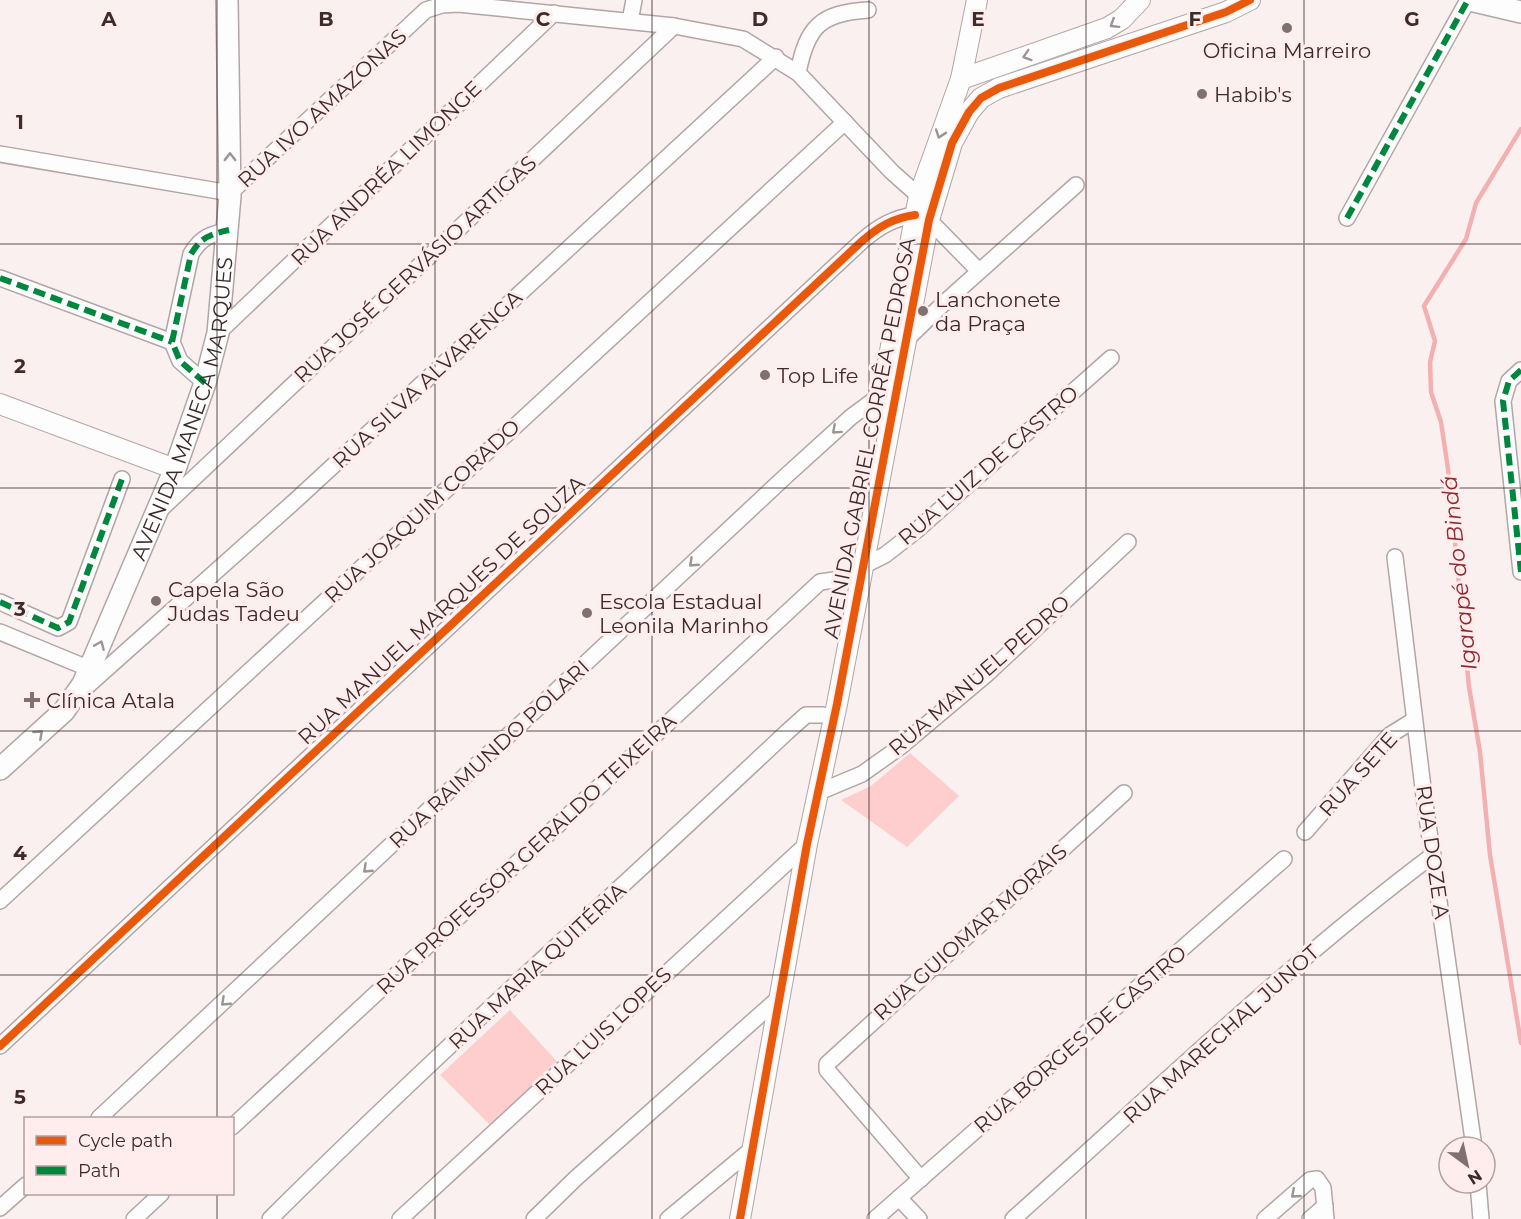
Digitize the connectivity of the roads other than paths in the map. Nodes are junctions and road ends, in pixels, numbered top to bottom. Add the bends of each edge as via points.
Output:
1 (227, 0) edge
2 (634, 0) edge
3 (978, 0) edge
4 (1140, 0) edge
5 (1250, 0) edge
6 (1469, 0) edge
7 (868, 10) dead end
8 (1521, 12) edge
9 (554, 13) junction
10 (630, 21) junction
11 (674, 26) junction
12 (776, 57) junction
13 (798, 73) junction
14 (961, 79) junction
15 (845, 122) junction
16 (0, 154) edge
17 (1076, 185) dead end
18 (230, 194) junction
19 (921, 210) junction
20 (1347, 218) dead end
21 (229, 230) junction
22 (980, 271) junction
23 (0, 278) edge
24 (218, 333) junction
25 (905, 341) junction
26 (172, 342) junction
27 (1111, 358) dead end
28 (1521, 370) edge
29 (205, 383) junction
30 (882, 394) junction
31 (0, 404) edge
32 (175, 469) junction
33 (122, 479) dead end
34 (157, 513) junction
35 (1519, 535) edge
36 (1128, 542) dead end
37 (1395, 557) dead end
38 (854, 572) junction
39 (1521, 572) edge
40 (820, 582) joint
41 (0, 602) edge
42 (0, 632) edge
43 (90, 669) junction
44 (75, 697) junction
45 (814, 715) junction
46 (1414, 720) junction
47 (0, 769) edge
48 (819, 792) junction
49 (1124, 793) dead end
50 (1305, 832) dead end
51 (807, 844) junction
52 (1433, 855) junction
53 (1284, 859) dead end
54 (0, 901) edge
55 (780, 997) junction
56 (0, 1046) edge
57 (101, 1117) edge
58 (234, 1125) edge
59 (1472, 1135) edge
60 (752, 1149) junction
61 (921, 1179) junction
62 (24, 1187) edge
63 (160, 1195) edge
64 (1479, 1195) edge
65 (899, 1198) junction
66 (0, 1208) edge
67 (1326, 1212) edge
68 (134, 1219) edge
69 (270, 1219) edge
70 (400, 1219) edge
71 (534, 1219) edge
72 (668, 1219) edge
73 (740, 1219) edge
74 (875, 1219) edge
75 (919, 1219) edge
76 (1013, 1219) edge
77 (1265, 1219) edge
78 (1310, 1219) edge
79 (1481, 1219) edge

18 -> 1 main road, AVENIDA MANECA MARQUES
2 - 10 street
3 - 14 street, AVENIDA GABRIEL CORRÊA PEDROSA
4 -> 14 street via 1107,28
5 - 19 street, AVENIDA GABRIEL CORRÊA PEDROSA via 1226,12 999,88 981,98 952,143
6 - 8 main road
6 - 20 street
7 - 13 street via 822,20 803,48
9 - 10 street, RUA IVO AMAZONAS
9 - 18 street, RUA IVO AMAZONAS via 458,3 426,10
9 - 24 street, RUA ANDRÉA LIMONGE
10 - 11 street, RUA IVO AMAZONAS
11 - 12 street, RUA IVO AMAZONAS via 743,39
11 - 34 street, RUA JOSÉ GERVÁSIO ARTIGAS
12 - 13 street, RUA IVO AMAZONAS
12 - 44 street, RUA SILVA ALVARENGA via 296,500
13 - 15 street, RUA IVO AMAZONAS
14 -> 19 street, AVENIDA GABRIEL CORRÊA PEDROSA
15 - 19 street, RUA IVO AMAZONAS
15 - 54 street, RUA JOAQUIM CORADO
16 - 18 street
17 - 22 street
18 - 21 main road, AVENIDA MANECA MARQUES
19 - 22 street, RUA IVO AMAZONAS
19 - 25 street, AVENIDA GABRIEL CORRÊA PEDROSA
19 - 30 street, AVENIDA GABRIEL CORRÊA PEDROSA
19 - 56 street, RUA MANUEL MARQUES DE SOUZA via 885,224 861,242
21 - 24 main road, AVENIDA MANECA MARQUES
21 - 26 street via 208,234 191,254
22 - 25 street
23 - 26 street
24 - 29 main road, AVENIDA MANECA MARQUES
25 - 38 street, AVENIDA GABRIEL CORRÊA PEDROSA
26 - 29 street via 180,360
27 - 38 street, RUA LUIZ DE CASTRO via 917,530 885,555
28 - 35 street via 1509,381 1503,401
29 - 32 main road, AVENIDA MANECA MARQUES
30 - 38 street, AVENIDA GABRIEL CORRÊA PEDROSA
30 -> 57 street, RUA RAIMUNDO POLARI via 797,465
31 - 32 street
32 - 34 main road, AVENIDA MANECA MARQUES
33 - 41 street via 69,622 58,628
43 -> 34 main road, AVENIDA MANECA MARQUES
35 - 39 street
36 - 48 street, RUA MANUEL PEDRO via 988,673 900,747 862,774
37 - 46 street, RUA DOZE A
38 - 40 street, RUA LUIZ DE CASTRO
38 - 45 street, AVENIDA GABRIEL CORRÊA PEDROSA
38 - 48 street, AVENIDA GABRIEL CORRÊA PEDROSA
40 - 58 street, RUA PROFESSOR GERALDO TEIXEIRA
42 - 43 street
43 - 44 main road, AVENIDA MANECA MARQUES
47 -> 44 main road, AVENIDA MANECA MARQUES
45 - 48 street, AVENIDA GABRIEL CORRÊA PEDROSA
45 - 69 street, RUA MARIA QUITÉRIA via 377,1112
46 - 50 street, RUA SETE via 1390,735
46 - 52 street, RUA DOZE A
48 - 51 street, AVENIDA GABRIEL CORRÊA PEDROSA
49 - 61 street, RUA GUIOMAR MORAIS via 831,1058 827,1070
51 - 55 street, AVENIDA GABRIEL CORRÊA PEDROSA
51 - 70 street, RUA LUIS LOPES
52 - 59 street, RUA DOZE A
52 - 76 street, RUA MARECHAL JUNOT via 1300,962
53 - 61 street, RUA BORGES DE CASTRO
55 - 60 street, AVENIDA GABRIEL CORRÊA PEDROSA
55 - 71 street
60 - 72 street
60 - 73 street, AVENIDA GABRIEL CORRÊA PEDROSA
61 - 65 street, RUA BORGES DE CASTRO
62 - 66 street
63 - 68 street
64 - 79 street
65 - 74 street, RUA BORGES DE CASTRO
65 - 75 street
67 -> 77 street via 1323,1188 1317,1179 1310,1180
67 - 78 street

